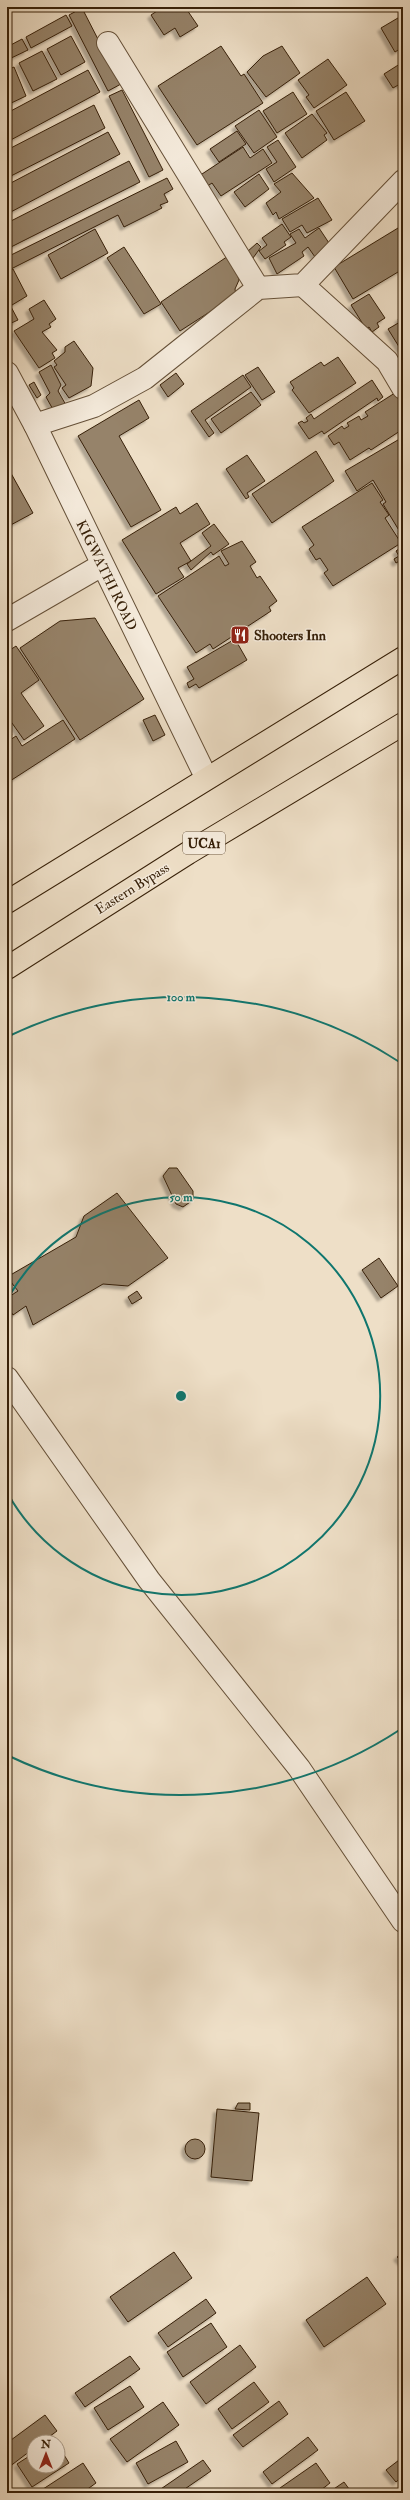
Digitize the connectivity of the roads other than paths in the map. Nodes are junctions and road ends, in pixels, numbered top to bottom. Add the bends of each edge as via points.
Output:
1 (108, 43) dead end
2 (403, 180) edge
3 (303, 285) junction
4 (258, 288) junction
5 (7, 373) edge
6 (403, 388) edge
7 (35, 425) junction
8 (102, 565) junction
9 (7, 620) edge
10 (403, 658) edge
11 (403, 724) edge
12 (206, 777) junction
13 (7, 902) edge
14 (7, 968) edge
15 (7, 1378) edge
16 (403, 1920) edge

1 - 4 street
2 - 3 street
3 - 4 street
3 - 6 street via 387,361
4 - 7 street via 145,378 94,406
5 - 7 street, KIGWATHI ROAD
7 - 8 street, KIGWATHI ROAD
8 - 9 street
8 - 12 street, KIGWATHI ROAD
10 - 12 main road
11 - 14 main road, Eastern Bypass / UCA1 via 188,853
12 - 13 main road
15 - 16 street via 149,1580 299,1768

